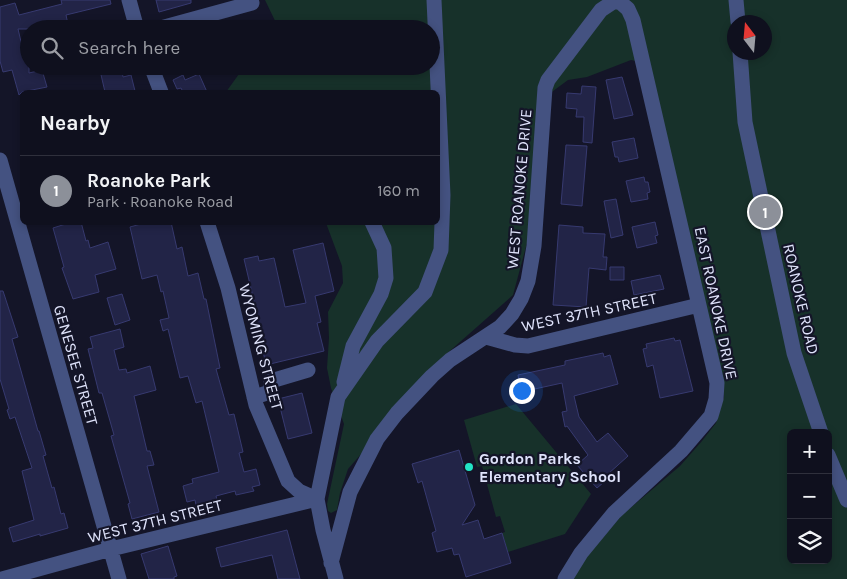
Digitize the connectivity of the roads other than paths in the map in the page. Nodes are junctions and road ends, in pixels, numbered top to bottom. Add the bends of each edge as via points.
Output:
1 (129, 0) edge
2 (434, 0) edge
3 (736, 0) edge
4 (252, 3) dead end
5 (737, 15) edge
6 (135, 20) edge
7 (190, 20) edge
8 (435, 20) edge
9 (638, 42) joint
10 (741, 60) edge
11 (154, 75) edge
12 (437, 75) edge
13 (160, 90) edge
14 (438, 90) edge
15 (440, 130) edge
16 (0, 160) edge
17 (13, 214) edge
18 (212, 225) edge
19 (373, 225) edge
20 (699, 305) junction
21 (486, 337) junction
22 (308, 370) dead end
23 (254, 397) junction
24 (338, 397) junction
25 (820, 429) edge
26 (832, 464) edge
27 (317, 499) junction
28 (847, 500) edge
29 (111, 549) junction
30 (331, 563) junction
31 (2, 579) edge
32 (119, 579) edge
33 (336, 579) edge
34 (565, 579) edge

1 - 6 street
2 - 8 street
3 - 5 street
4 - 7 street
9 - 20 street, EAST ROANOKE DRIVE
9 - 21 street, WEST ROANOKE DRIVE via 628,9 620,2 613,2 602,10 548,80 534,246 528,281 512,314
10 - 25 street, ROANOKE ROAD via 745,122 790,335
11 - 13 street
12 - 14 street
15 - 24 street via 441,250 425,292 377,341
16 - 17 street, GENESEE STREET
17 - 29 street, GENESEE STREET
18 - 23 street, WYOMING STREET
19 - 24 street via 384,248 386,278 353,346
20 - 21 street, WEST 37TH STREET via 528,346
20 - 34 street, EAST ROANOKE DRIVE via 717,383 711,416 681,451 614,513 581,553
21 - 30 street, WEST ROANOKE DRIVE via 432,376 396,413 377,439 350,492
22 - 23 street via 271,381 270,392
23 - 27 street, WYOMING STREET via 288,481 299,491
24 - 27 street
26 - 28 street
27 - 29 street, WEST 37TH STREET
27 - 30 street
29 - 31 street, WEST 37TH STREET
29 - 32 street, GENESEE STREET
30 - 33 street

